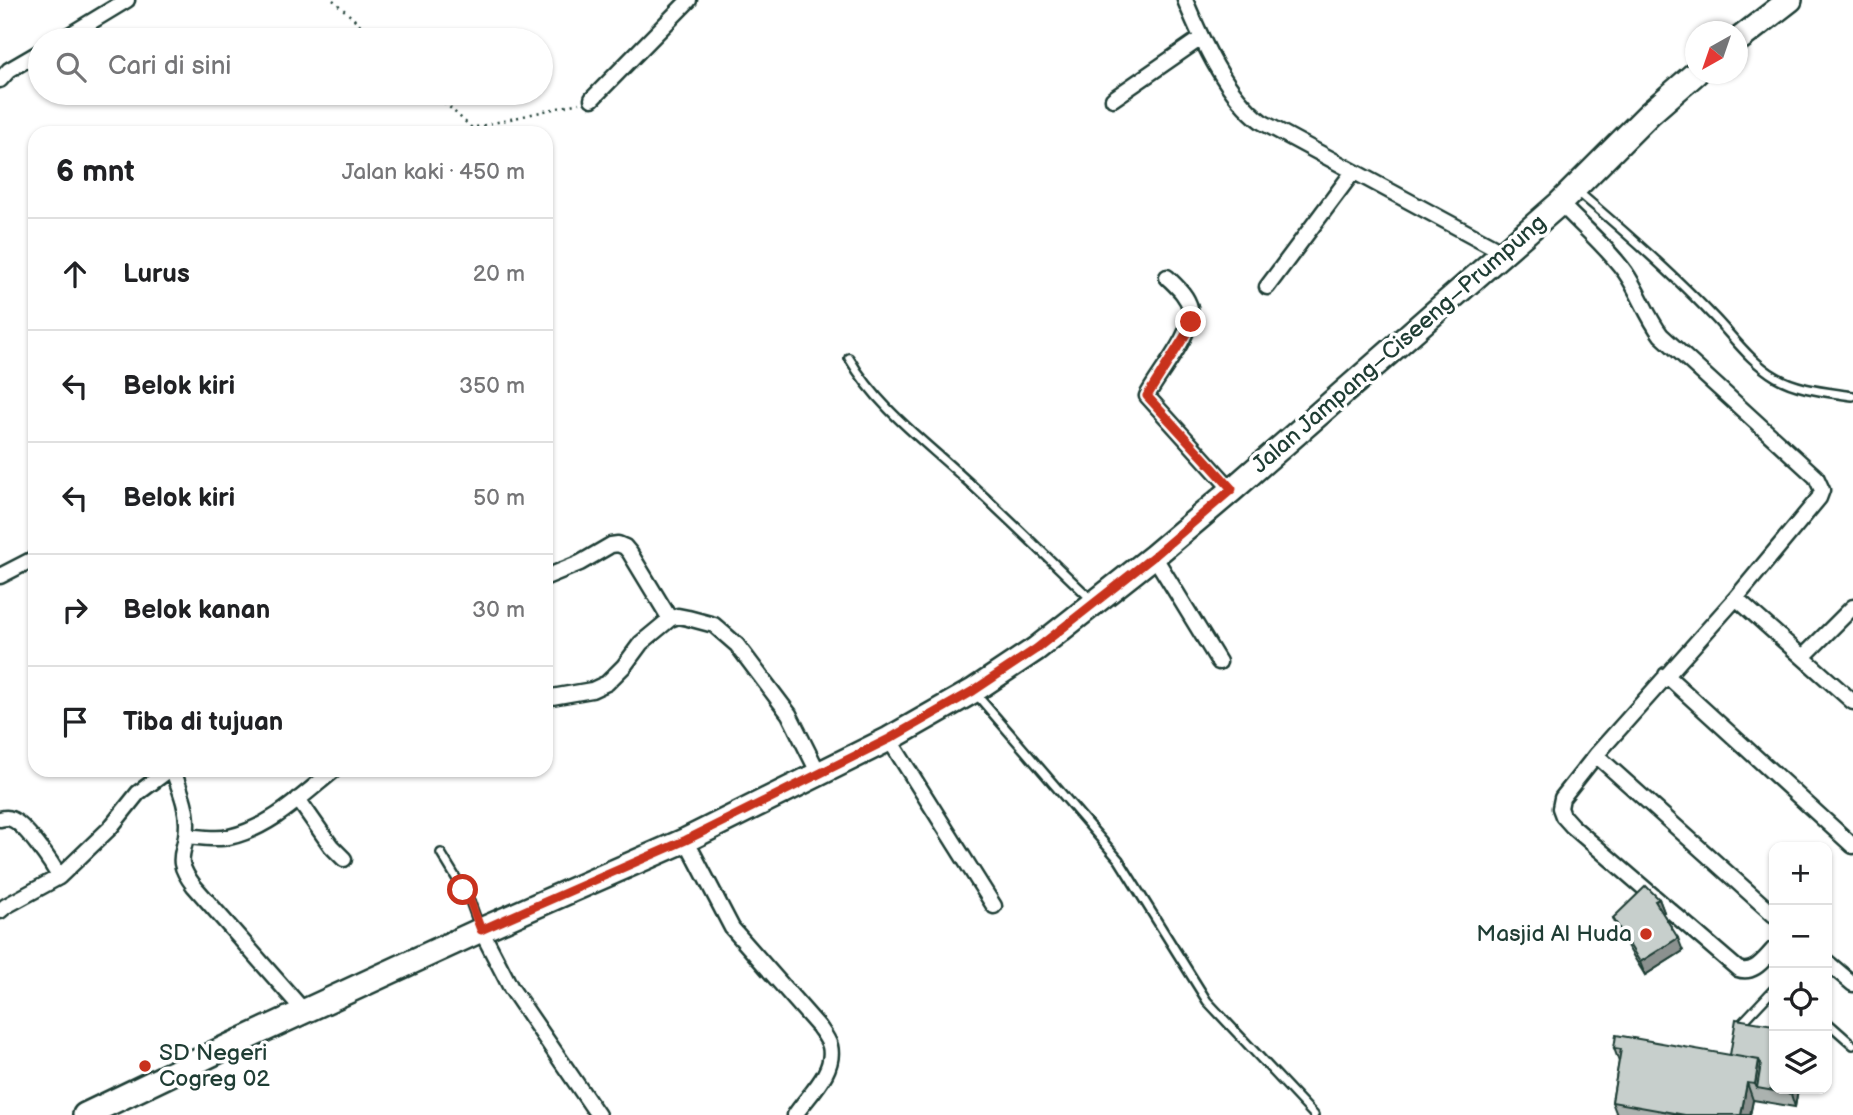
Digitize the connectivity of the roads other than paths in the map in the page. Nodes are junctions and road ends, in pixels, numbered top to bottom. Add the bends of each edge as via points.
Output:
1 (127, 0) edge
2 (689, 0) edge
3 (1185, 0) edge
4 (1790, 0) edge
5 (81, 28) edge
6 (1748, 32) edge
7 (1201, 38) junction
8 (28, 59) edge
9 (0, 80) edge
10 (1685, 83) edge
11 (592, 99) road end
12 (1113, 99) dead end
13 (1353, 172) junction
14 (1567, 196) junction
15 (1505, 253) junction
16 (1167, 277) dead end
17 (1267, 286) dead end
18 (849, 358) dead end
19 (1853, 396) edge
20 (1232, 489) junction
21 (1154, 556) junction
22 (28, 562) edge
23 (553, 574) edge
24 (0, 576) edge
25 (1736, 598) junction
26 (1094, 603) junction
27 (1853, 607) edge
28 (670, 619) junction
29 (1802, 657) junction
30 (1219, 663) dead end
31 (1666, 675) junction
32 (973, 691) junction
33 (553, 697) edge
34 (1853, 702) edge
35 (889, 739) junction
36 (1596, 755) junction
37 (818, 774) junction
38 (161, 777) edge
39 (174, 777) edge
40 (325, 777) edge
41 (298, 799) junction
42 (0, 819) edge
43 (186, 836) junction
44 (686, 840) junction
45 (1853, 846) edge
46 (441, 853) dead end
47 (344, 859) dead end
48 (59, 877) junction
49 (994, 906) dead end
50 (0, 911) edge
51 (1769, 911) edge
52 (481, 930) junction
53 (1769, 954) edge
54 (1832, 966) edge
55 (1853, 984) edge
56 (1769, 994) edge
57 (304, 1011) junction
58 (1742, 1023) edge
59 (1832, 1026) edge
60 (1853, 1045) edge
61 (85, 1115) edge
62 (598, 1115) edge
63 (795, 1115) edge
64 (1314, 1115) edge

1 - 5 street
2 - 11 street
3 - 7 street
4 - 6 main road
7 - 12 street
7 - 13 street via 1234,94 1253,115
8 - 9 street
10 - 14 main road, Jalan Jampang–Ciseeng–Prumpung
13 - 15 street
13 - 17 street
14 - 15 main road, Jalan Jampang–Ciseeng–Prumpung
14 - 19 lane via 1678,281 1751,358 1777,378 1804,388
14 - 25 street via 1614,257 1661,335 1820,485 1819,498
15 - 20 main road, Jalan Jampang–Ciseeng–Prumpung
16 - 20 street via 1184,293 1191,322 1147,396
18 - 26 lane via 896,418
20 - 21 main road, Jalan Jampang–Ciseeng–Prumpung
21 - 26 main road, Jalan Jampang–Ciseeng–Prumpung
21 - 30 street
22 - 24 street
23 - 28 street via 618,544 630,553
25 - 29 street
25 - 31 street
26 - 32 main road, Jalan Jampang–Ciseeng–Prumpung
27 - 29 street
28 - 33 street via 641,643 607,683
28 - 37 street via 714,625 737,645 789,714
29 - 34 street
31 - 36 street
31 - 45 street
32 - 35 main road, Jalan Jampang–Ciseeng–Prumpung
32 - 64 lane via 1119,860 1206,1001
35 - 37 main road, Jalan Jampang–Ciseeng–Prumpung
35 - 49 street
36 - 51 street
36 - 53 street via 1562,798 1563,816 1738,969 1754,969
37 - 44 main road, Jalan Jampang–Ciseeng–Prumpung
38 - 48 street via 138,793 110,828
39 - 43 street via 185,805
40 - 41 street
41 - 43 street via 251,830 227,838
41 - 47 street
42 - 48 street via 8,817 21,826
43 - 57 street via 180,860 187,877
44 - 52 main road, Jalan Jampang–Ciseeng–Prumpung
44 - 63 street via 732,929 827,1039 831,1057 827,1070
46 - 52 lane via 470,901
48 - 50 street
52 - 57 main road, Jalan Jampang–Ciseeng–Prumpung
52 - 62 street via 511,988
54 - 55 street
56 - 58 lane
57 - 61 main road, Jalan Jampang–Ciseeng–Prumpung
59 - 60 lane

